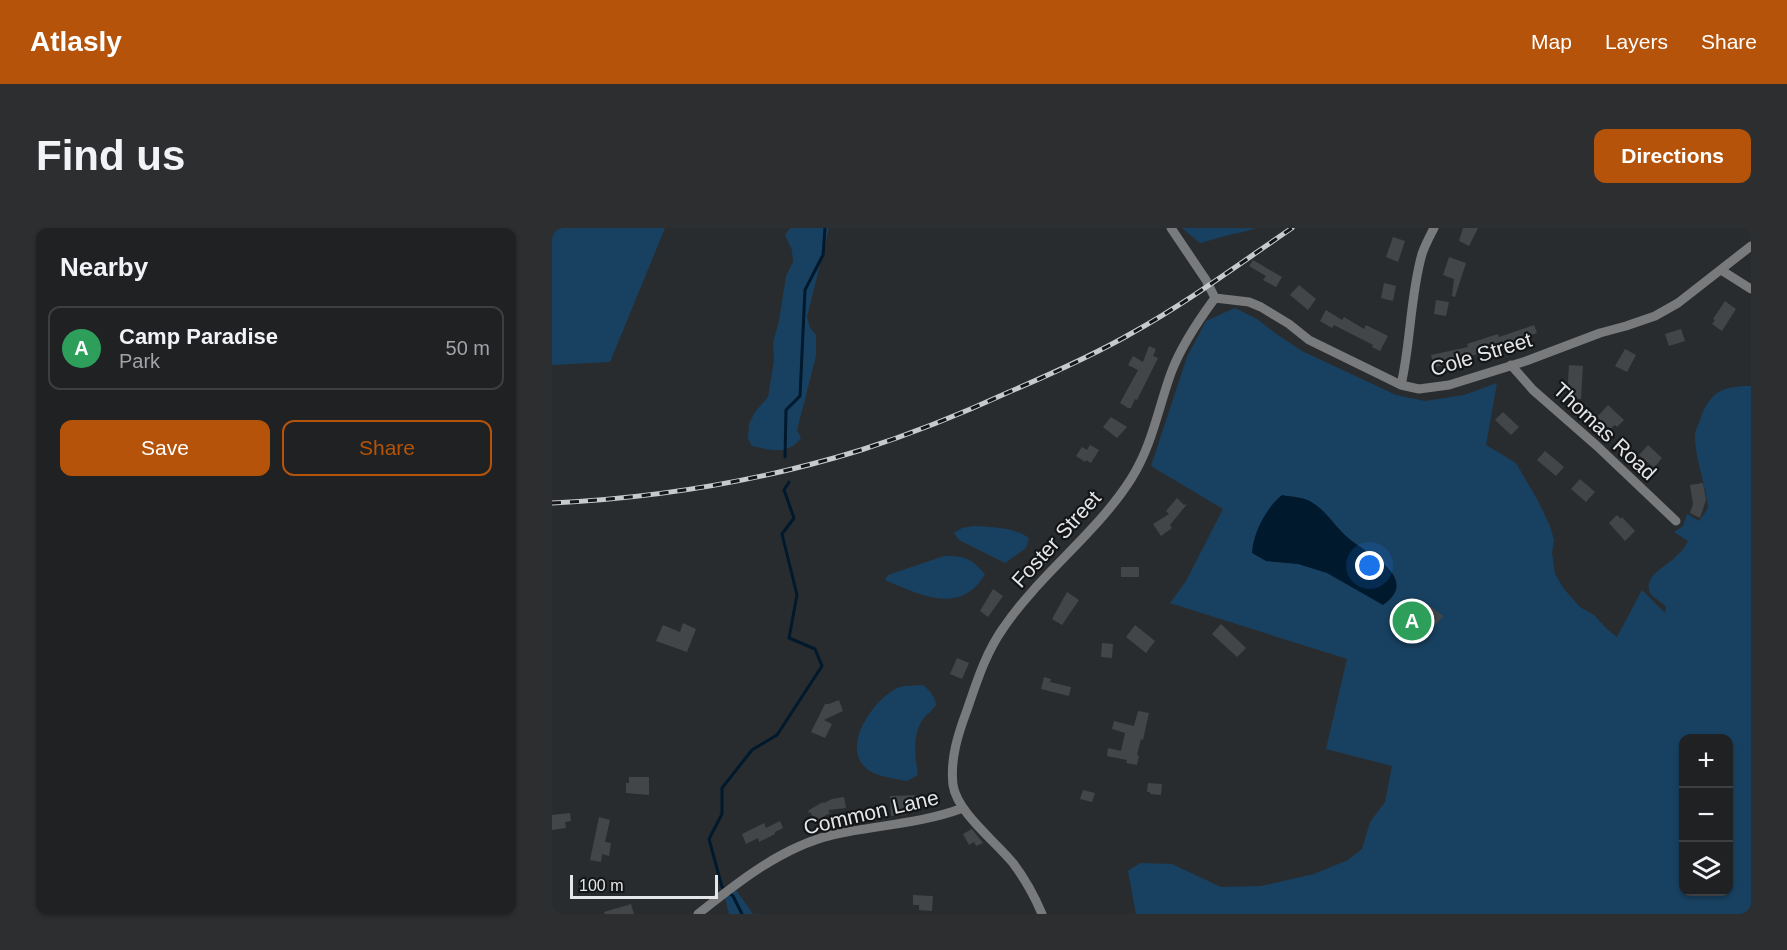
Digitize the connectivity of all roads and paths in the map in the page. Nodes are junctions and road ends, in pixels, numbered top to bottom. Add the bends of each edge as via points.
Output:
1 (1171, 228) edge
2 (1434, 228) edge
3 (1751, 246) edge
4 (1721, 270) junction
5 (1751, 289) edge
6 (1215, 298) junction
7 (1511, 365) junction
8 (1401, 385) junction
9 (1676, 521) dead end
10 (963, 808) junction
11 (698, 914) edge
12 (1042, 914) edge

1 - 6 street
2 - 8 street via 1423,252
3 - 4 street, Cole Street
4 - 5 street
4 - 7 street, Cole Street via 1655,316
6 - 8 street, Cole Street via 1261,307 1309,340
6 - 10 street, Foster Street via 1172,371 1154,430 1131,480 1003,627 983,664 952,767 956,798
7 - 8 street, Cole Street via 1449,385 1427,389
7 - 9 street, Thomas Road via 1533,390
10 - 11 street, Common Lane via 938,817 808,842 730,889
10 - 12 street via 1025,878

